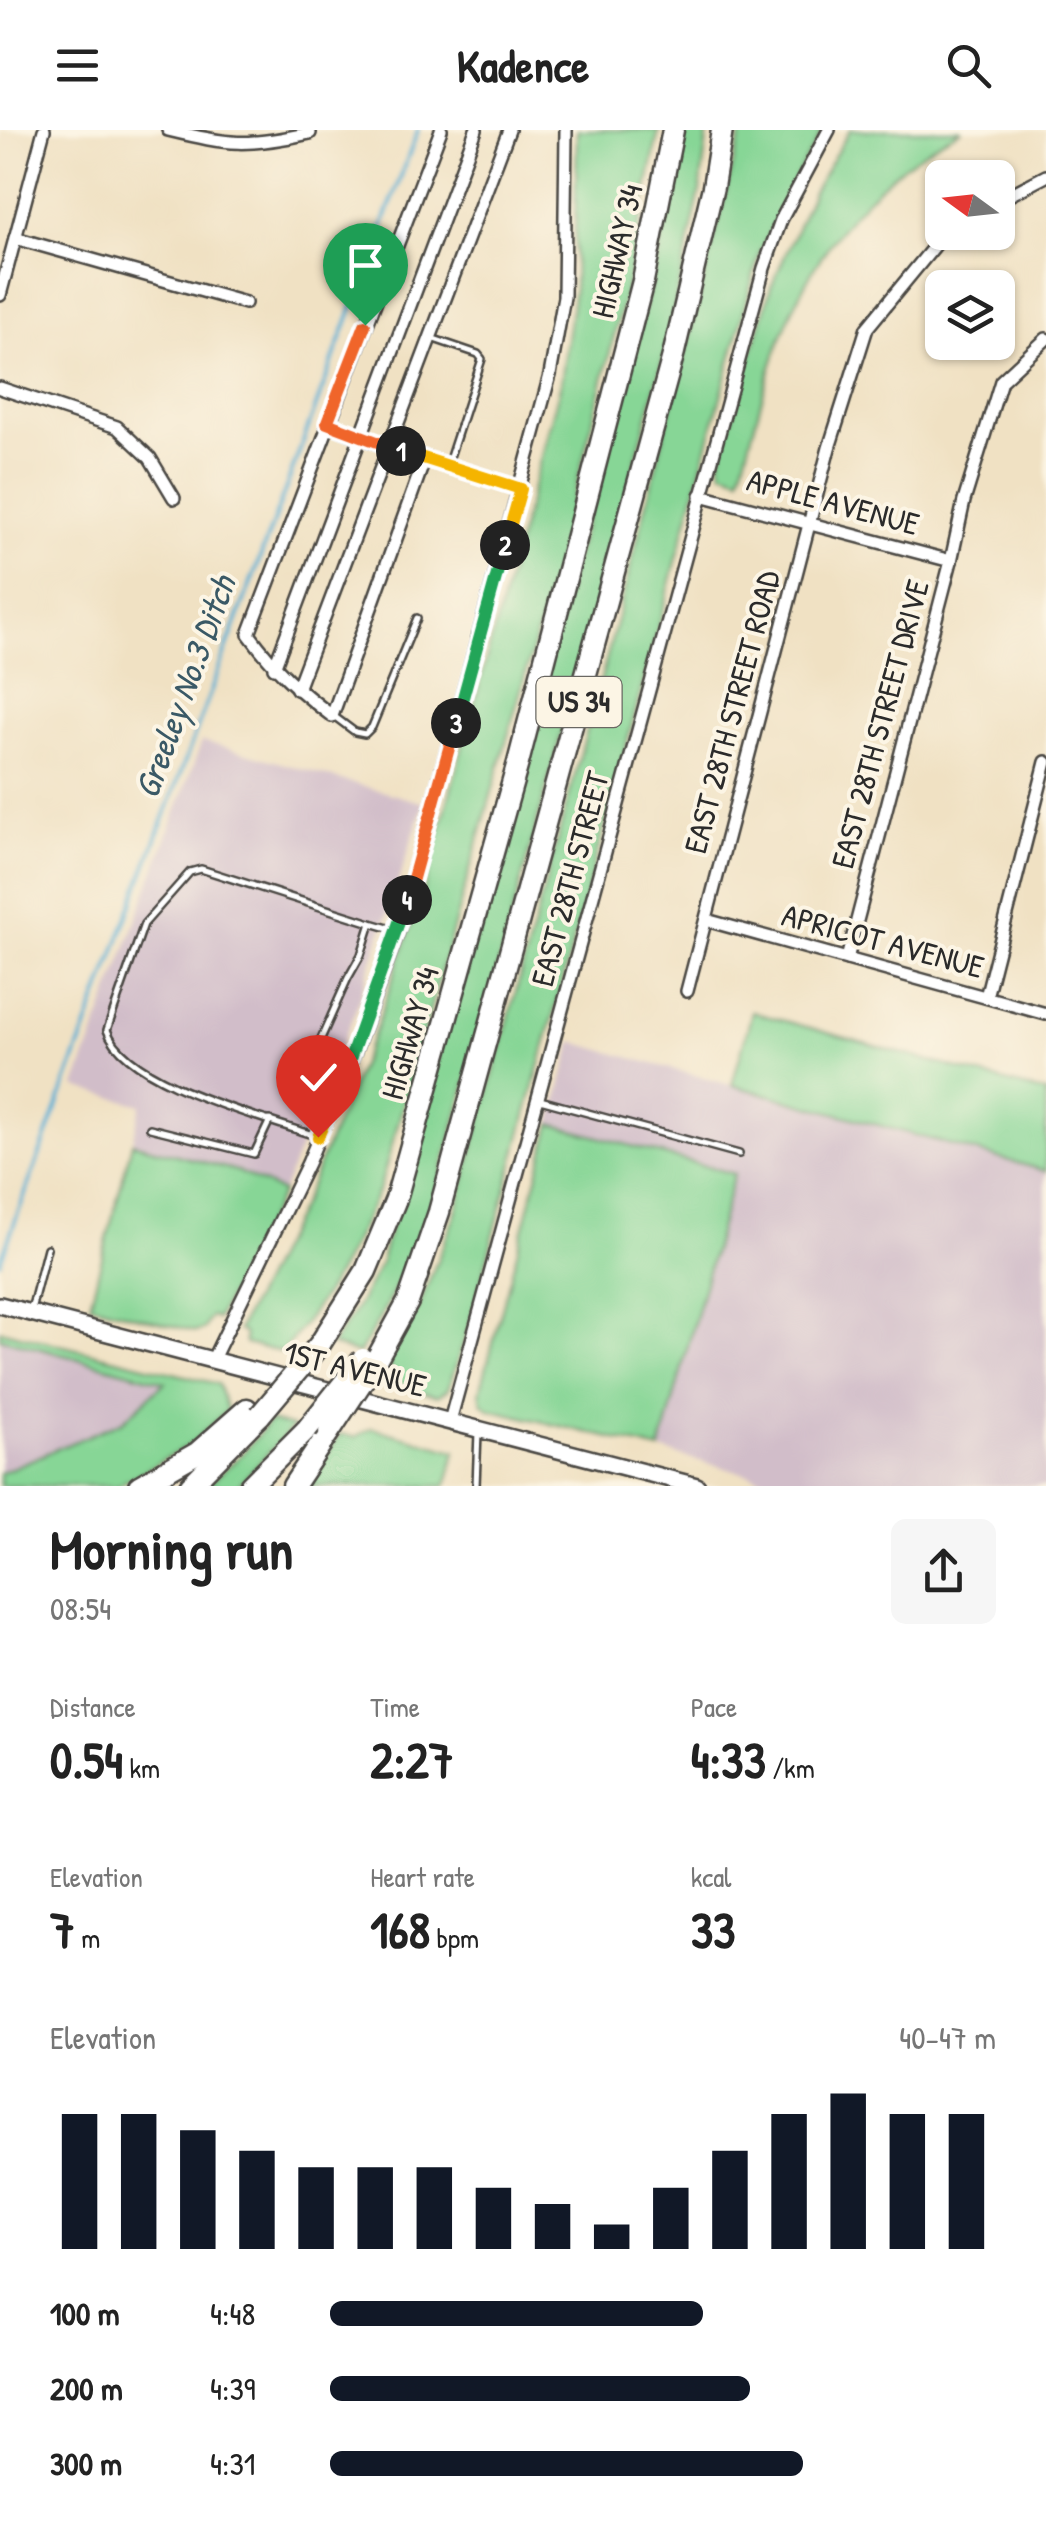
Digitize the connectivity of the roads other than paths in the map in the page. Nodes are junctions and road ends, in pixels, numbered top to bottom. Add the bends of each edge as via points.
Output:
1 (44, 130) edge
2 (168, 130) edge
3 (441, 130) edge
4 (476, 130) edge
5 (509, 130) edge
6 (566, 130) edge
7 (672, 130) edge
8 (722, 130) edge
9 (829, 130) edge
10 (310, 133) dead end
11 (1046, 176) edge
12 (1015, 192) edge
13 (15, 238) junction
14 (931, 250) edge
15 (0, 295) edge
16 (245, 303) dead end
17 (431, 338) junction
18 (1046, 339) edge
19 (0, 388) edge
20 (327, 423) junction
21 (362, 438) junction
22 (390, 447) junction
23 (425, 458) junction
24 (448, 463) junction
25 (521, 489) junction
26 (702, 495) junction
27 (174, 498) dead end
28 (810, 524) junction
29 (951, 561) junction
30 (416, 618) dead end
31 (274, 668) junction
32 (296, 689) junction
33 (332, 716) junction
34 (1046, 762) edge
35 (706, 920) junction
36 (371, 922) junction
37 (398, 931) junction
38 (847, 959) junction
39 (687, 990) dead end
40 (986, 997) junction
41 (1046, 1014) edge
42 (299, 1088) dead end
43 (540, 1100) junction
44 (270, 1120) junction
45 (150, 1128) dead end
46 (318, 1137) junction
47 (739, 1154) dead end
48 (47, 1248) dead end
49 (0, 1306) edge
50 (30, 1313) junction
51 (370, 1359) junction
52 (212, 1361) junction
53 (253, 1412) junction
54 (450, 1421) junction
55 (478, 1428) junction
56 (139, 1486) edge
57 (190, 1486) edge
58 (250, 1486) edge
59 (294, 1486) edge
60 (476, 1486) edge
61 (698, 1486) edge

1 - 13 street
2 - 10 street via 228,145
3 - 20 street
4 - 21 street
5 - 17 street
6 - 25 street via 564,297
7 - 53 highway, HIGHWAY 34 / US 34 via 643,281 518,763 402,1173 314,1342
8 - 51 highway, US 34 via 674,352 440,1212 408,1302
9 - 26 street, EAST 28TH STREET via 781,220 764,268
11 - 12 street
13 - 15 street
13 - 16 street
14 - 28 street, EAST 28TH STREET ROAD via 867,328
17 - 22 street
17 - 24 lane via 482,359
18 - 29 street, EAST 28TH STREET DRIVE via 1002,381
19 - 27 street via 117,427 150,458
20 - 21 street
20 - 31 street via 248,634
21 - 22 street
21 - 31 street
22 - 23 street
22 - 32 street
23 - 24 street
23 - 33 street
24 - 25 street
25 - 37 street
26 - 28 street, APPLE AVENUE
26 - 43 street, EAST 28TH STREET
28 - 29 street, APPLE AVENUE
28 - 35 street, EAST 28TH STREET ROAD
29 - 38 street, EAST 28TH STREET DRIVE
30 - 33 lane via 372,726 364,734 354,732
31 - 32 street
32 - 33 street
34 - 40 street
35 - 38 street, APRICOT AVENUE
35 - 39 street, EAST 28TH STREET ROAD
36 - 37 lane
36 - 42 lane
36 - 44 lane via 201,868 144,924 106,1030 110,1040 164,1083
37 - 46 street
38 - 40 street, APRICOT AVENUE
40 - 41 street, APRICOT AVENUE
43 - 47 lane
43 - 54 street, EAST 28TH STREET
44 - 45 lane via 254,1154
44 - 46 lane
46 - 52 street
48 - 50 lane
49 - 50 main road, 1ST AVENUE
50 - 52 main road, 1ST AVENUE
51 - 58 highway, bridge
51 - 59 highway, US 34, bridge
52 - 54 main road, 1ST AVENUE
53 - 56 highway
53 - 57 highway
54 - 55 main road, 1ST AVENUE
55 - 60 lane
55 - 61 main road, 1ST AVENUE

